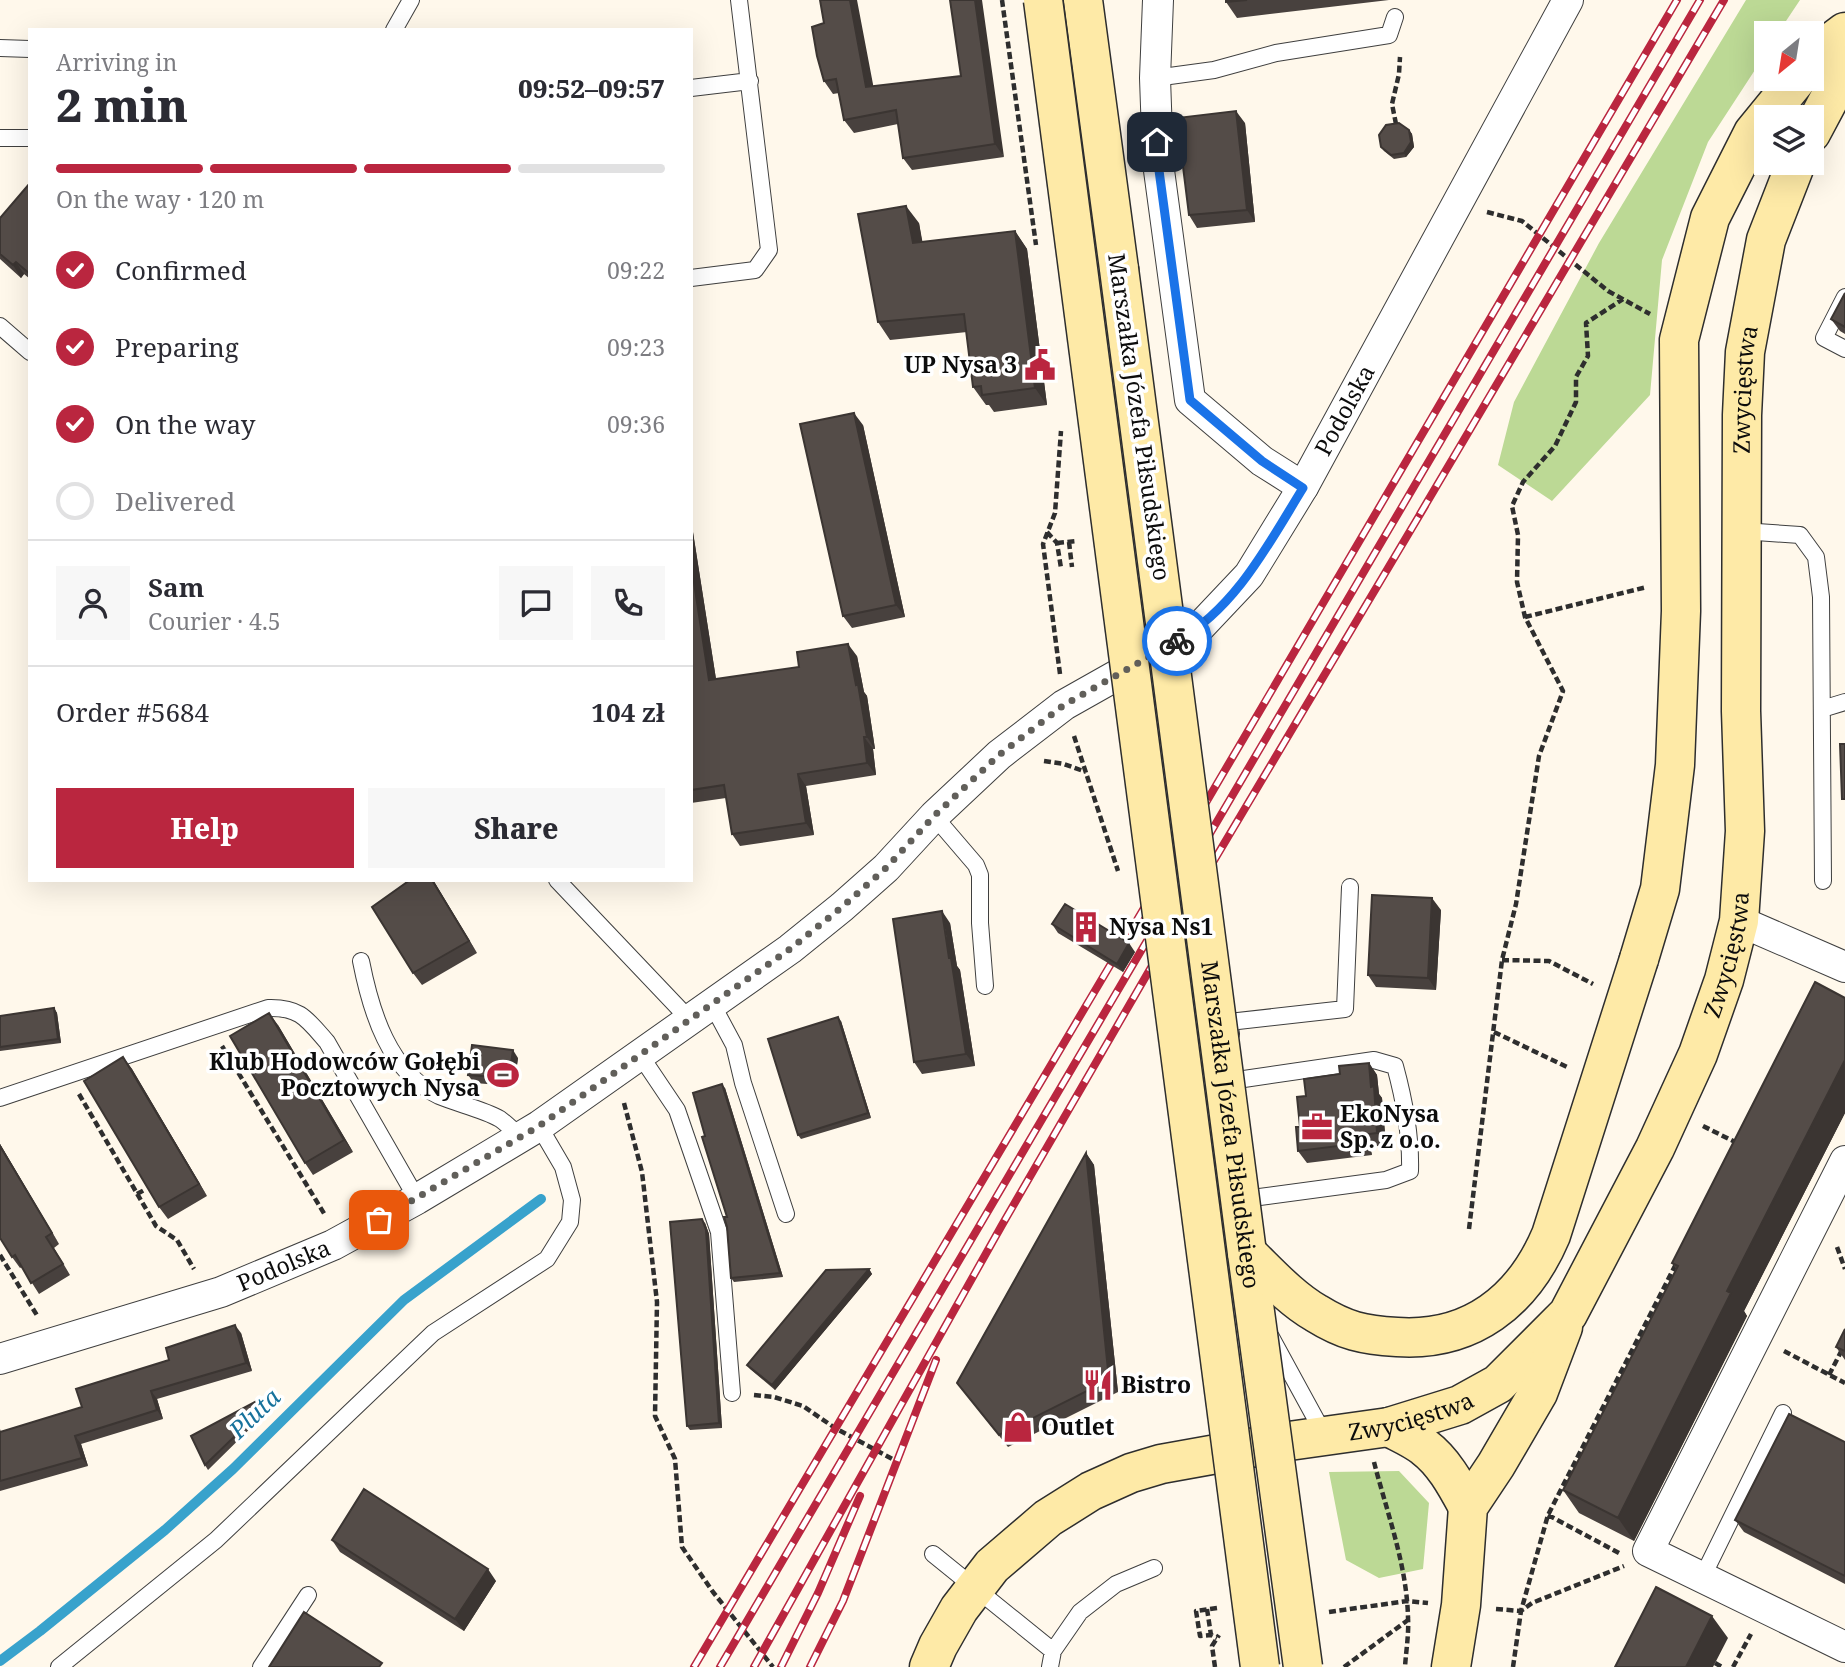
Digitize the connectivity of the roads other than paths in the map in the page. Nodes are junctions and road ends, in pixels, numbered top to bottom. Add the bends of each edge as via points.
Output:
1 (411, 0) edge
2 (739, 0) edge
3 (1043, 0) edge
4 (1083, 0) edge
5 (1158, 0) edge
6 (1568, 0) edge
7 (1395, 18) dead end
8 (395, 28) edge
9 (1845, 32) edge
10 (0, 48) edge
11 (1824, 48) edge
12 (28, 49) edge
13 (1845, 69) edge
14 (1155, 78) junction
15 (750, 81) junction
16 (693, 88) edge
17 (1787, 91) edge
18 (1824, 109) edge
19 (0, 138) edge
20 (28, 138) edge
21 (1791, 175) edge
22 (693, 278) edge
23 (1845, 297) edge
24 (0, 326) edge
25 (1845, 349) edge
26 (28, 350) edge
27 (1303, 488) junction
28 (1742, 531) junction
29 (1845, 702) edge
30 (1822, 709) junction
31 (934, 816) junction
32 (1823, 881) dead end
33 (559, 882) edge
34 (1350, 887) dead end
35 (1739, 921) junction
36 (361, 961) dead end
37 (1845, 967) edge
38 (985, 986) dead end
39 (701, 1012) junction
40 (640, 1055) junction
41 (1237, 1080) junction
42 (0, 1098) edge
43 (529, 1131) junction
44 (1845, 1161) edge
45 (1252, 1198) junction
46 (417, 1199) junction
47 (786, 1213) dead end
48 (1247, 1253) junction
49 (1568, 1314) junction
50 (0, 1359) edge
51 (732, 1392) road end
52 (1783, 1413) dead end
53 (1377, 1429) junction
54 (1325, 1436) junction
55 (1468, 1507) junction
56 (933, 1554) dead end
57 (1154, 1568) dead end
58 (1702, 1578) junction
59 (975, 1586) junction
60 (308, 1595) dead end
61 (1845, 1647) edge
62 (1051, 1659) edge
63 (59, 1667) edge
64 (261, 1667) edge
65 (929, 1667) edge
66 (1259, 1667) edge
67 (1303, 1667) edge
68 (1451, 1667) edge

1 - 8 lane
2 - 15 lane
3 - 66 main road, Marszałka Józefa Piłsudskiego, bridge
4 - 48 main road, Marszałka Józefa Piłsudskiego, bridge
5 - 14 street
6 - 27 street, Podolska
7 - 14 lane via 1389,35
9 - 11 main road
10 - 12 lane
13 - 18 main road
14 - 27 street via 1158,163 1190,400 1262,461
15 - 16 lane
15 - 22 lane via 769,250 755,270
17 - 48 main road, bridge via 1753,133 1710,218 1679,340 1681,586 1675,765 1660,890 1541,1257 1510,1298 1486,1317 1436,1337 1414,1338 1365,1335 1314,1312
19 - 20 lane
21 - 28 main road, Zwycięstwa via 1766,240 1745,352
23 - 25 lane via 1824,338
24 - 26 lane
27 - 31 street, Podolska via 1249,575 1197,630 1064,705 999,755
28 - 30 lane via 1800,535 1816,557
28 - 35 main road, Zwycięstwa via 1745,831
29 - 30 lane
30 - 32 lane
31 - 38 lane via 980,875
31 - 39 street, Podolska via 842,907
33 - 39 lane
34 - 41 lane via 1345,1009 1229,1022
35 - 37 street
35 - 49 main road, Zwycięstwa via 1698,1054 1655,1148
36 - 43 lane via 377,1022 414,1081
39 - 40 street, Podolska
39 - 47 lane via 734,1045
40 - 43 street, Podolska
40 - 51 lane via 677,1110 719,1231
41 - 45 lane
41 - 45 lane via 1374,1060 1395,1066 1409,1146 1410,1171 1386,1180
42 - 46 lane via 268,1008 287,1008 308,1020 327,1042
43 - 46 street, Podolska
43 - 63 lane via 562,1167 572,1200 570,1222 547,1259 433,1333 216,1540
44 - 58 street via 1757,1337 1637,1553
45 - 54 lane via 1271,1337
46 - 50 street, Podolska via 341,1241 209,1296
48 - 67 main road, Marszałka Józefa Piłsudskiego, bridge
49 - 53 main road, Zwycięstwa via 1498,1384 1460,1405
49 - 55 main road via 1538,1393
52 - 58 lane
53 - 54 main road, Zwycięstwa
53 - 55 main road via 1423,1446 1451,1477
54 - 59 main road, Zwycięstwa via 1131,1473 1048,1518
55 - 68 main road
56 - 59 lane
57 - 62 lane via 1116,1584 1080,1612
58 - 61 street
59 - 62 lane
59 - 65 main road
60 - 64 lane

